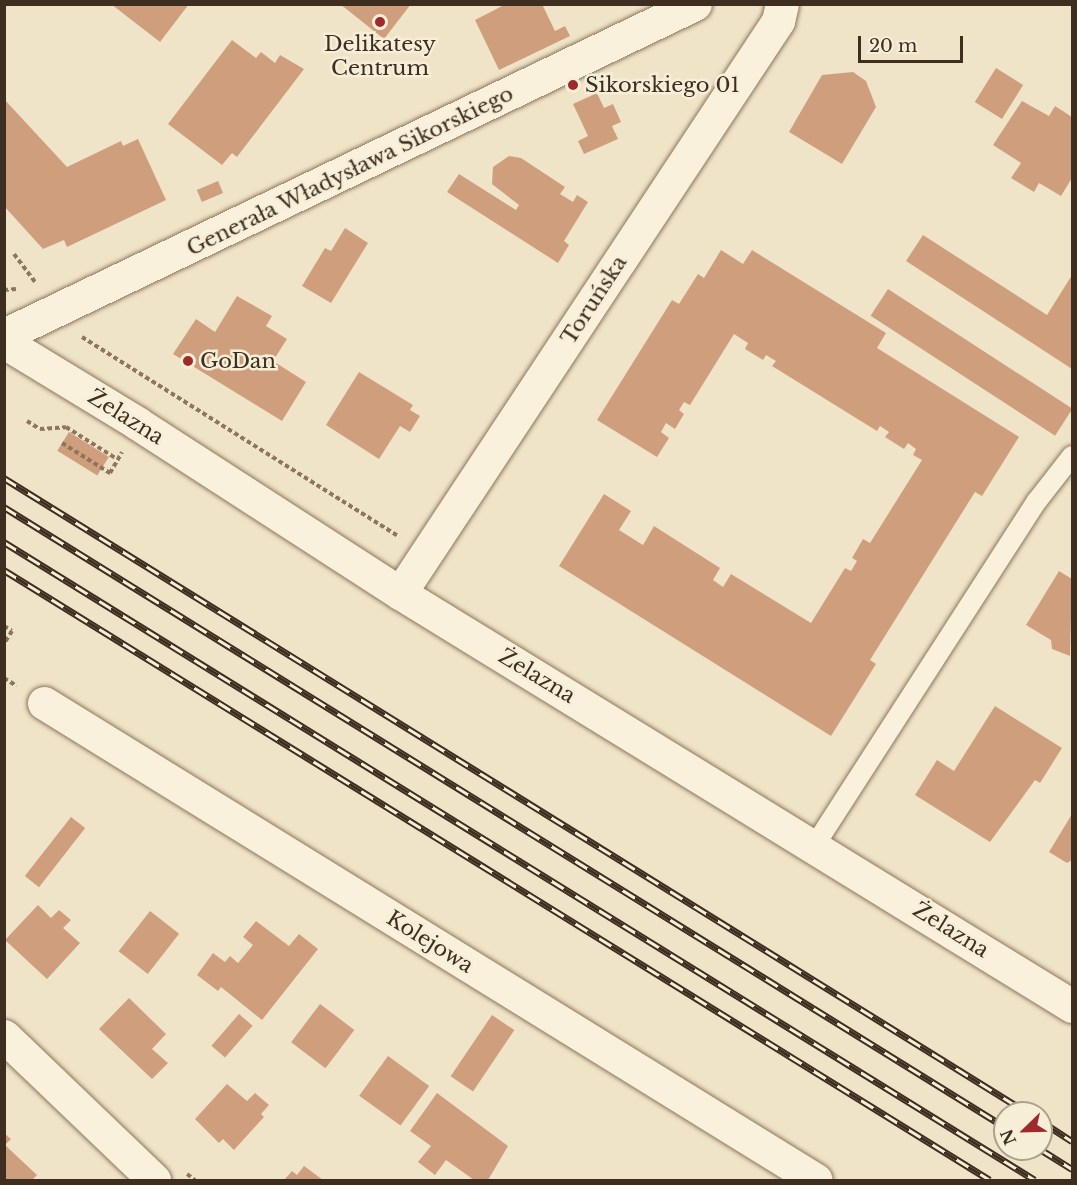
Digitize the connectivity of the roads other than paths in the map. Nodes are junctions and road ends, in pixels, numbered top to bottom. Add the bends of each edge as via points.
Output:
1 (695, 4) edge
2 (782, 4) edge
3 (4, 335) edge
4 (4, 342) edge
5 (1072, 456) edge
6 (400, 593) junction
7 (44, 703) dead end
8 (815, 845) junction
9 (1072, 1006) edge
10 (4, 1036) edge
11 (154, 1180) edge
12 (816, 1180) edge

1 - 3 street, Generała Władysława Sikorskiego
2 - 6 street, Toruńska via 778,21
4 - 6 street, Żelazna
5 - 8 lane via 1036,501
6 - 8 street, Żelazna
7 - 12 street, Kolejowa
8 - 9 street, Żelazna
10 - 11 street

